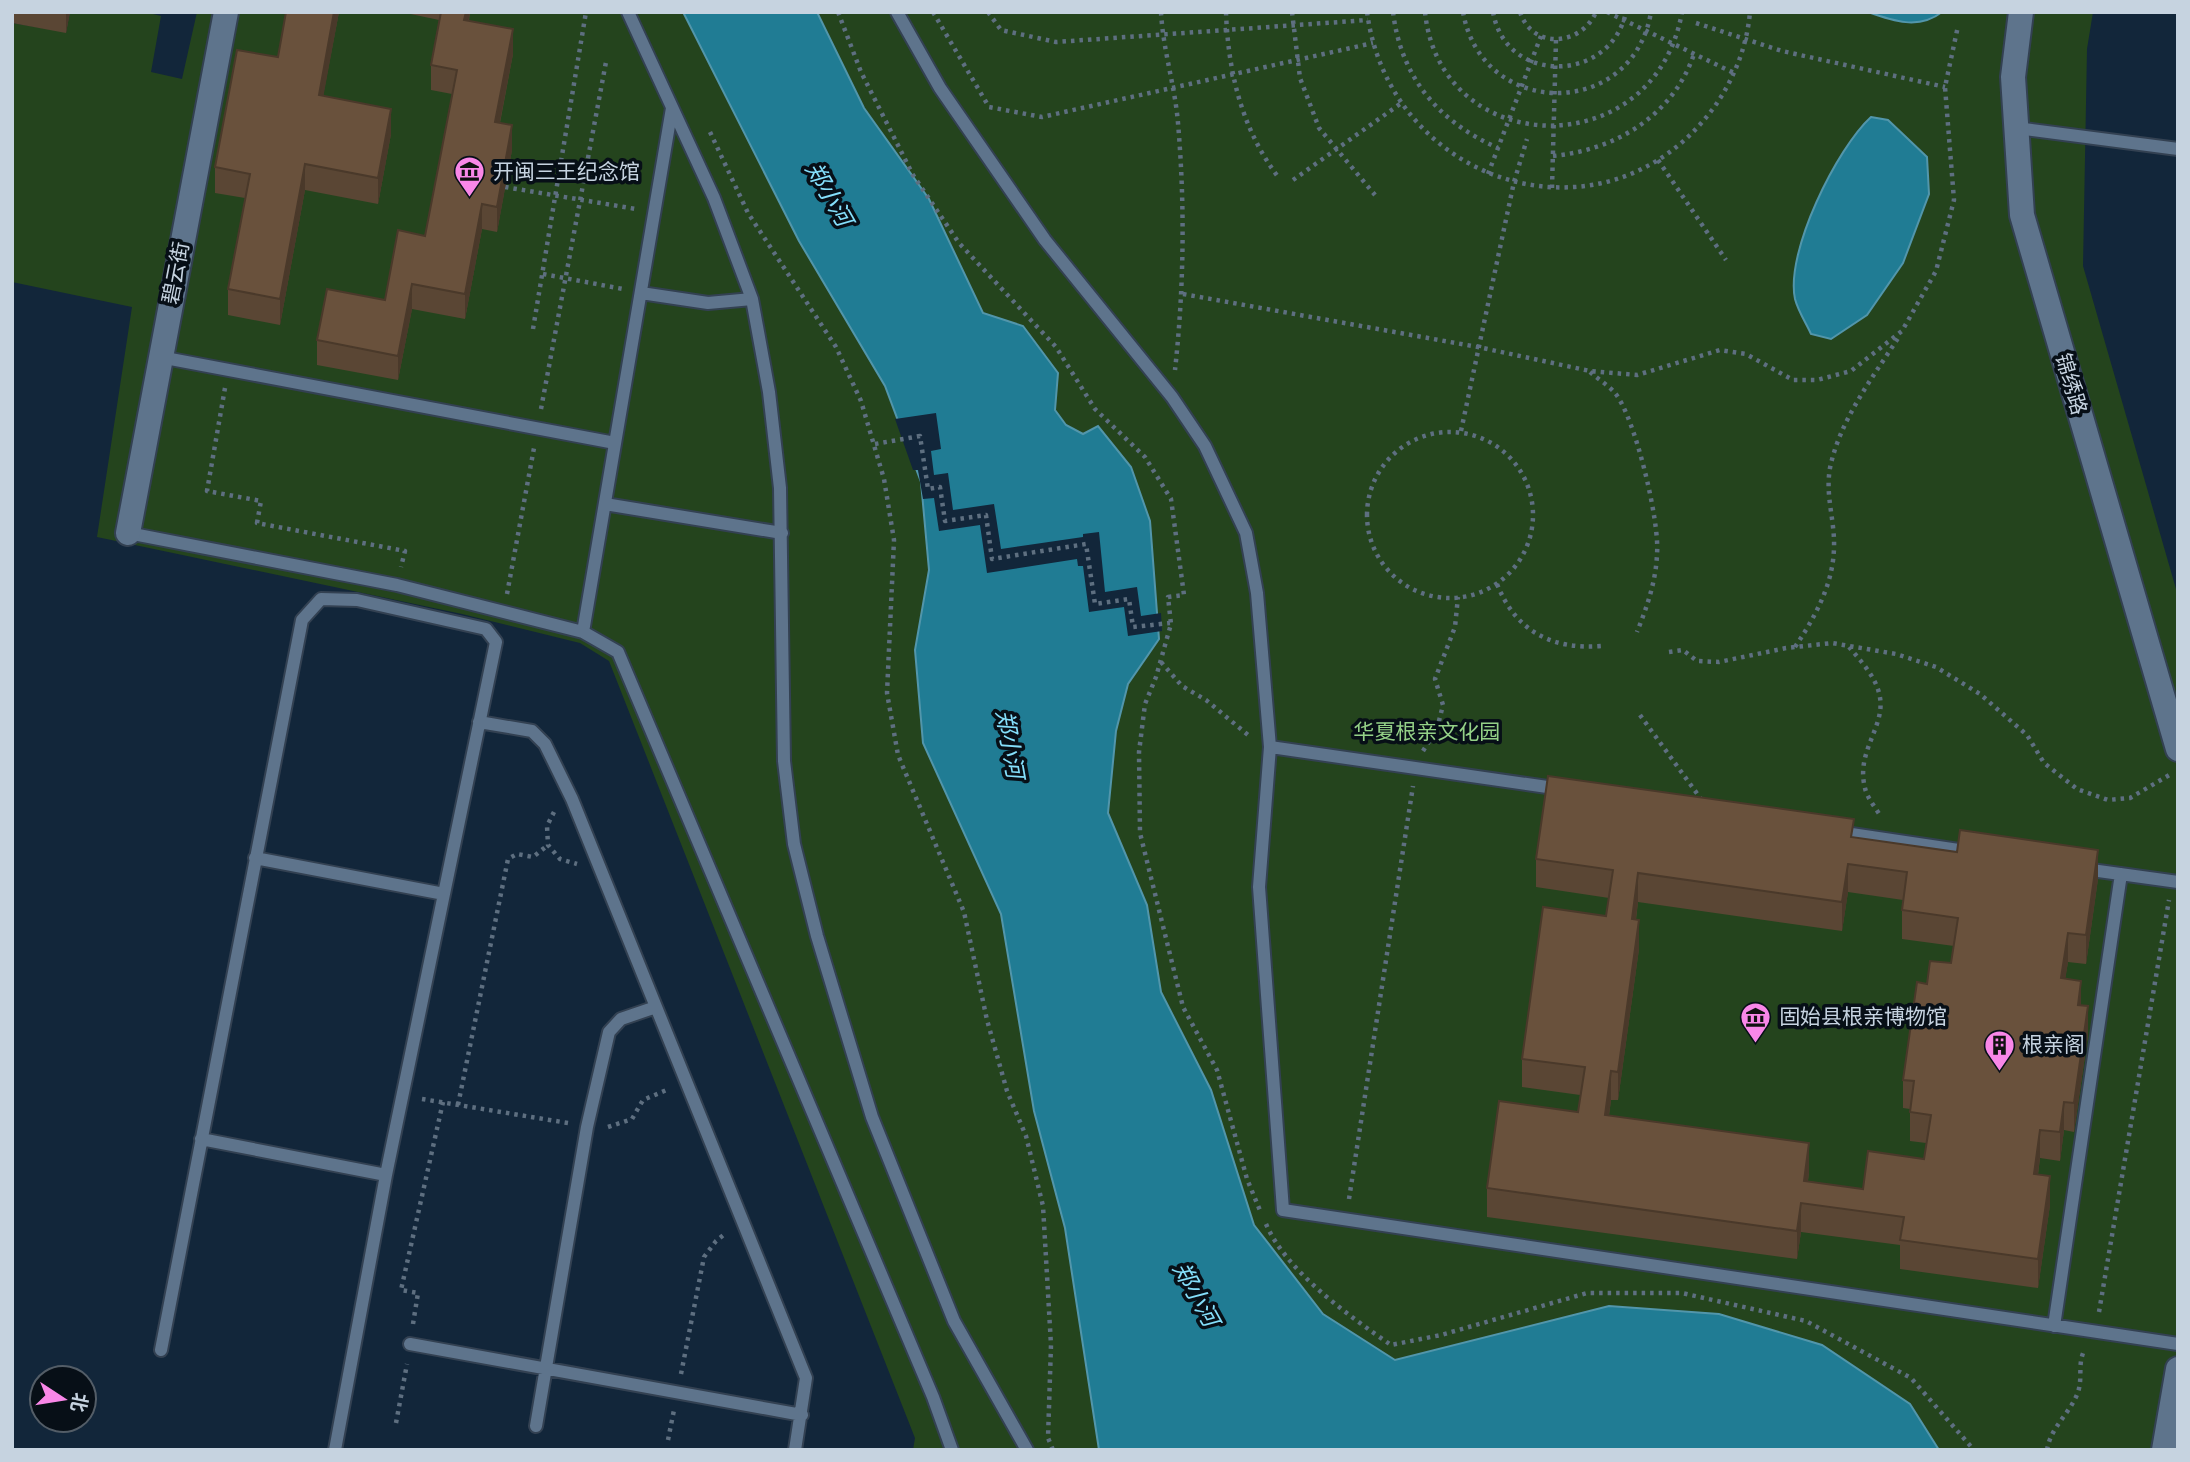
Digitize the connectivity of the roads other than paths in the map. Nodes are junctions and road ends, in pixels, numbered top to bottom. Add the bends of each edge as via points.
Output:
1 (226, 12) edge
2 (628, 12) edge
3 (897, 12) edge
4 (2021, 12) edge
5 (672, 108) junction
6 (2017, 128) junction
7 (2178, 149) edge
8 (640, 293) junction
9 (752, 299) junction
10 (160, 358) junction
11 (615, 443) junction
12 (605, 504) junction
13 (128, 533) joint
14 (782, 533) junction
15 (583, 632) junction
16 (479, 722) junction
17 (1270, 747) junction
18 (2178, 749) edge
19 (1577, 792) edge
20 (1830, 830) edge
21 (1989, 854) edge
22 (255, 858) junction
23 (2068, 866) edge
24 (2121, 874) junction
25 (2175, 882) edge
26 (444, 894) junction
27 (656, 1007) junction
28 (201, 1139) junction
29 (386, 1175) junction
30 (2054, 1326) junction
31 (410, 1344) road end
32 (2178, 1344) edge
33 (161, 1350) dead end
34 (546, 1369) junction
35 (2178, 1369) edge
36 (802, 1415) junction
37 (536, 1426) dead end
38 (335, 1450) edge
39 (795, 1450) edge
40 (952, 1450) edge
41 (1027, 1450) edge
42 (2164, 1450) edge

1 - 10 street, 碧云街
2 - 5 lane
3 - 17 lane via 940,88 1045,240 1172,397 1205,446 1246,533 1257,593
4 - 6 street, 锦绣路 via 2013,77
5 - 8 lane
5 - 9 lane via 714,198
6 - 7 lane
6 - 18 street, 锦绣路 via 2022,215
8 - 9 lane via 709,303
8 - 11 lane
9 - 14 lane via 769,392
10 - 11 lane
10 - 13 street, 碧云街
11 - 12 lane
12 - 14 lane
12 - 15 lane
13 - 15 lane via 397,585
14 - 41 lane via 784,761 794,844 817,936 872,1117 954,1321
15 - 40 lane via 618,652
16 - 22 lane via 496,642 486,629 357,600 321,599 302,620
16 - 26 lane
16 - 27 lane via 532,731 545,744
17 - 19 lane
17 - 30 lane via 1259,887 1283,1210
20 - 21 lane
22 - 26 lane
22 - 28 lane
23 - 24 lane
24 - 25 lane
24 - 30 lane
26 - 29 lane
27 - 34 lane via 621,1019 609,1032 587,1127
27 - 36 lane via 806,1378
28 - 29 lane
28 - 33 lane
29 - 38 lane
30 - 32 lane
31 - 34 lane
34 - 36 lane
34 - 37 lane
35 - 42 street
36 - 39 lane

